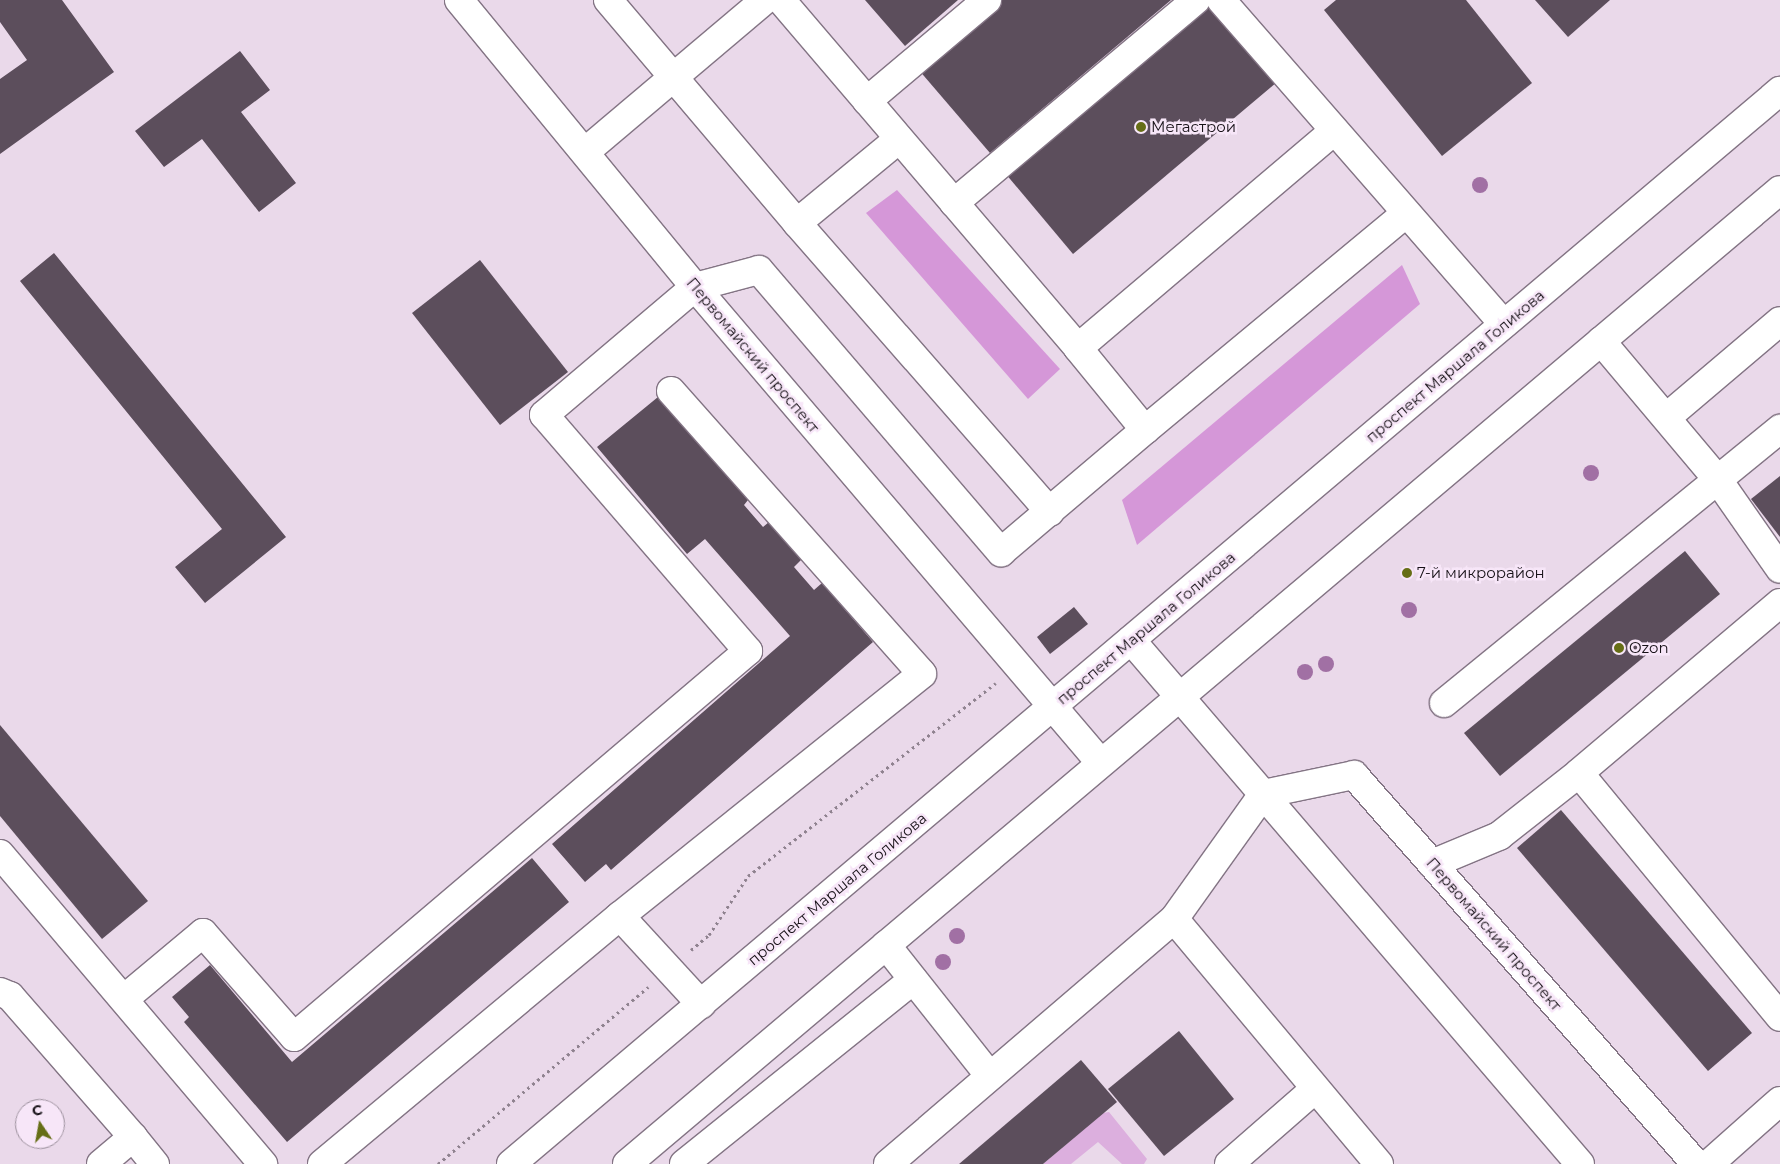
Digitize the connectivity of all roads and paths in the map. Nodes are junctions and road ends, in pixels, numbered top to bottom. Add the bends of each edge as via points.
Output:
1 (458, 0) edge
2 (608, 0) edge
3 (765, 0) edge
4 (781, 0) edge
5 (987, 0) edge
6 (1196, 0) edge
7 (1221, 0) edge
8 (675, 78) junction
9 (1780, 91) edge
10 (868, 101) junction
11 (1334, 131) junction
12 (899, 139) junction
13 (585, 152) junction
14 (1780, 190) edge
15 (954, 203) junction
16 (1406, 213) junction
17 (797, 223) junction
18 (695, 287) junction
19 (1780, 321) edge
20 (1504, 324) junction
21 (1601, 341) junction
22 (1078, 348) junction
23 (671, 391) dead end
24 (1667, 417) junction
25 (1780, 429) edge
26 (1145, 430) junction
27 (1718, 480) junction
28 (1050, 512) junction
29 (1780, 569) edge
30 (1780, 603) edge
31 (1131, 640) junction
32 (1019, 665) junction
33 (1179, 697) junction
34 (1444, 703) dead end
35 (1054, 706) junction
36 (1100, 762) junction
37 (1579, 773) junction
38 (1263, 794) junction
39 (0, 854) edge
40 (1432, 864) junction
41 (620, 916) junction
42 (1174, 919) junction
43 (886, 945) junction
44 (669, 969) junction
45 (913, 980) junction
46 (0, 992) edge
47 (124, 999) junction
48 (701, 1004) junction
49 (1780, 1017) edge
50 (990, 1076) junction
51 (1315, 1089) junction
52 (1780, 1101) edge
53 (660, 1136) junction
54 (133, 1137) junction
55 (101, 1164) edge
56 (155, 1164) edge
57 (263, 1164) edge
58 (322, 1164) edge
59 (438, 1164) edge
60 (511, 1164) edge
61 (627, 1164) edge
62 (684, 1164) edge
63 (888, 1164) edge
64 (1229, 1164) edge
65 (1379, 1164) edge
66 (1580, 1164) edge
67 (1696, 1164) edge
68 (1709, 1164) edge

1 - 13 main road, Первомайский проспект
2 - 8 main road
3 - 8 main road
4 - 10 main road
5 - 10 main road
6 - 15 main road
7 - 11 main road
8 - 13 main road
8 - 17 main road
9 - 20 main road, проспект Маршала Голикова
10 - 12 main road
11 - 16 main road
11 - 22 main road
12 - 15 main road
12 - 17 main road
13 - 18 main road, Первомайский проспект
14 - 21 main road
15 - 22 main road
16 - 20 main road
16 - 26 main road
17 - 28 main road
18 - 28 main road via 760,270 1001,552
18 - 32 main road, Первомайский проспект
18 - 47 main road via 544,415 748,651 294,1037 203,933
19 - 24 main road
20 - 31 main road, проспект Маршала Голикова
21 - 24 main road
21 - 33 main road
22 - 26 main road
23 - 41 main road via 922,674
24 - 27 main road
25 - 27 main road
26 - 28 main road
27 - 29 main road
27 - 34 main road
30 - 37 main road
31 - 33 main road
31 - 35 main road, проспект Маршала Голикова
32 - 35 main road, Первомайский проспект
32 - 44 path via 748,876 709,935
33 - 36 main road
33 - 38 main road
35 - 36 main road, Первомайский проспект
35 - 48 main road, проспект Маршала Голикова
36 - 43 main road
37 - 40 main road via 1499,836
37 - 49 main road
38 - 40 main road, Первомайский проспект via 1354,775
38 - 42 main road
38 - 66 main road
39 - 47 main road
40 - 67 main road, Первомайский проспект
41 - 44 main road
41 - 58 main road
42 - 50 main road
42 - 51 main road
43 - 45 main road
43 - 53 main road
44 - 48 main road
44 - 59 path
45 - 50 main road
45 - 62 main road
46 - 54 main road via 10,996
47 - 57 main road
48 - 60 main road, проспект Маршала Голикова
50 - 63 main road
51 - 64 main road
51 - 65 main road
52 - 68 main road
53 - 61 main road
53 - 62 main road
54 - 55 main road
54 - 56 main road

